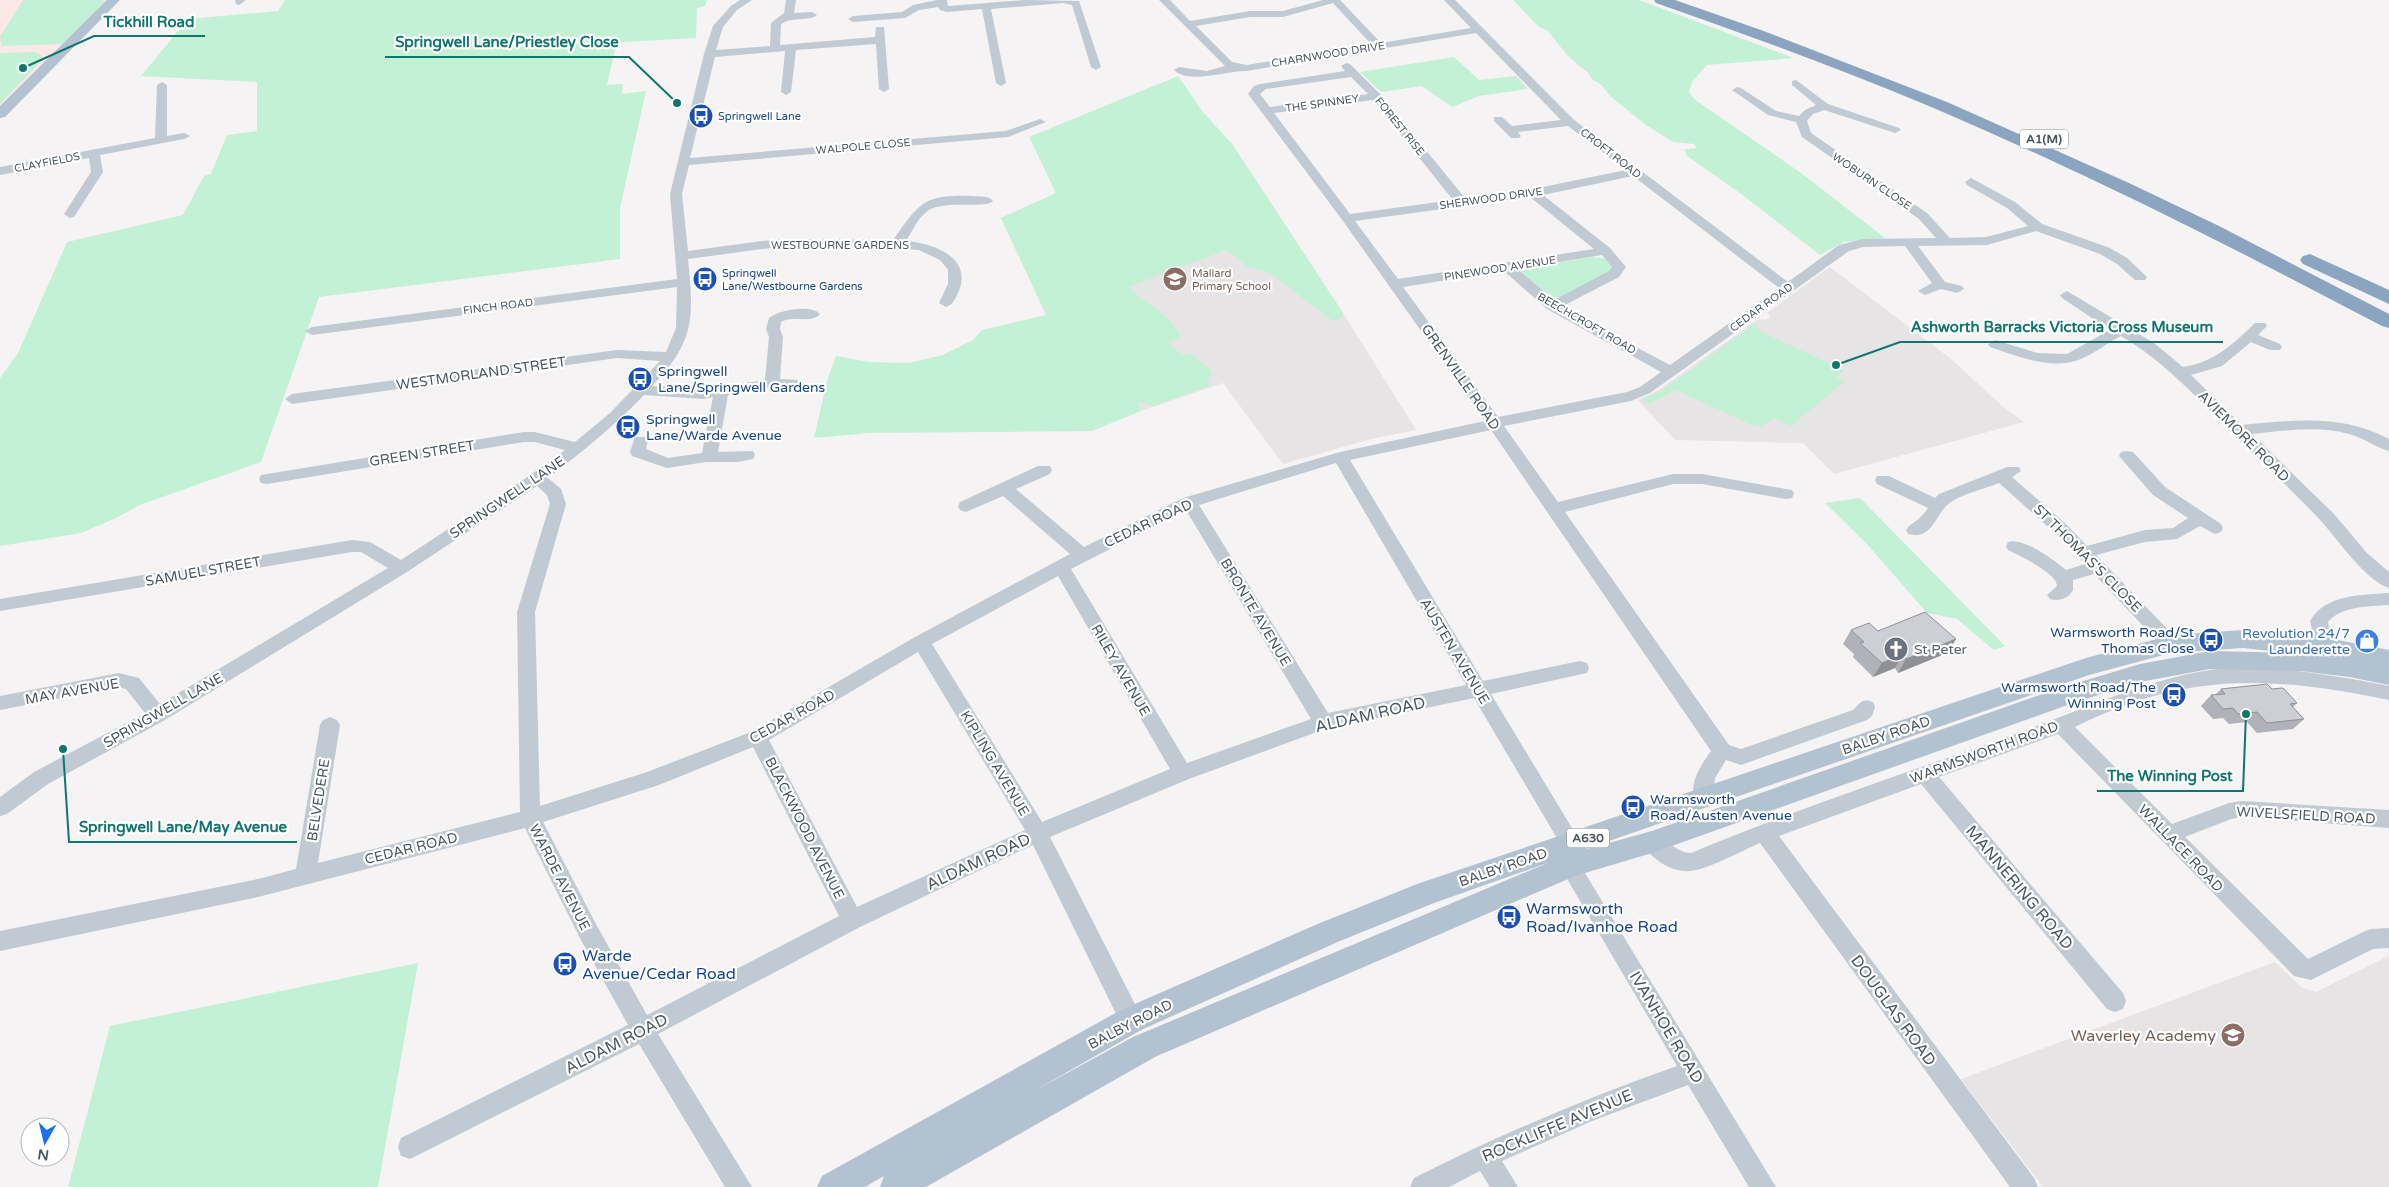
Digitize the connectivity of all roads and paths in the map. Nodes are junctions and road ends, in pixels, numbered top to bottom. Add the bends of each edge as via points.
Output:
1 (114, 0) edge
2 (747, 0) edge
3 (791, 0) edge
4 (1063, 0) edge
5 (1164, 0) edge
6 (1334, 0) edge
7 (1449, 0) edge
8 (1662, 0) edge
9 (1684, 0) edge
10 (1036, 1) edge
11 (942, 2) edge
12 (986, 6) junction
13 (812, 15) dead end
14 (787, 16) junction
15 (880, 17) junction
16 (853, 19) dead end
17 (1188, 24) junction
18 (1478, 30) junction
19 (881, 40) junction
20 (1378, 46) junction
21 (791, 48) junction
22 (775, 49) junction
23 (709, 54) junction
24 (1333, 54) junction
25 (1096, 67) dead end
26 (1235, 67) junction
27 (1179, 70) dead end
28 (1354, 74) junction
29 (1001, 82) dead end
30 (1796, 83) dead end
31 (162, 85) dead end
32 (884, 89) dead end
33 (1737, 90) dead end
34 (786, 92) dead end
35 (1376, 96) junction
36 (1824, 106) junction
37 (1268, 111) junction
38 (0, 114) edge
39 (1498, 119) dead end
40 (1801, 120) junction
41 (1040, 122) dead end
42 (1570, 122) junction
43 (1907, 130) dead end
44 (184, 136) dead end
45 (161, 140) junction
46 (94, 153) junction
47 (684, 162) junction
48 (0, 171) edge
49 (1635, 172) junction
50 (1970, 182) dead end
51 (1533, 193) junction
52 (987, 201) dead end
53 (1462, 203) junction
54 (2182, 208) junction
55 (70, 214) dead end
56 (1347, 218) junction
57 (2037, 227) junction
58 (1909, 242) junction
59 (1947, 242) junction
60 (898, 243) junction
61 (1605, 251) junction
62 (681, 256) junction
63 (2143, 263) dead end
64 (2125, 264) junction
65 (1508, 266) junction
66 (2140, 277) dead end
67 (684, 282) junction
68 (1394, 284) junction
69 (1940, 285) junction
70 (1788, 288) junction
71 (1957, 289) dead end
72 (1926, 291) dead end
73 (2067, 295) dead end
74 (2389, 298) edge
75 (946, 303) dead end
76 (1552, 306) junction
77 (2101, 306) dead end
78 (2085, 308) junction
79 (2389, 310) edge
80 (813, 314) dead end
81 (2389, 322) edge
82 (2260, 326) dead end
83 (2389, 329) edge
84 (2122, 330) junction
85 (312, 331) dead end
86 (2248, 336) junction
87 (1995, 344) dead end
88 (2275, 347) dead end
89 (670, 357) junction
90 (1672, 372) junction
91 (2180, 372) junction
92 (772, 383) junction
93 (793, 383) dead end
94 (641, 390) junction
95 (721, 392) junction
96 (292, 399) dead end
97 (1494, 424) junction
98 (2238, 430) junction
99 (640, 440) dead end
100 (2389, 446) edge
101 (578, 448) junction
102 (747, 455) dead end
103 (2127, 456) dead end
104 (709, 457) junction
105 (1340, 457) junction
106 (1044, 470) dead end
107 (538, 478) junction
108 (266, 479) dead end
109 (1883, 480) dead end
110 (1005, 489) junction
111 (1786, 494) dead end
112 (1189, 502) junction
113 (966, 506) dead end
114 (1937, 506) junction
115 (1554, 509) junction
116 (2198, 519) junction
117 (2215, 528) dead end
118 (1914, 530) dead end
119 (2014, 546) dead end
120 (2085, 552) junction
121 (1082, 555) junction
122 (1061, 567) junction
123 (2096, 567) junction
124 (401, 568) junction
125 (2063, 577) junction
126 (2389, 582) edge
127 (2056, 595) dead end
128 (2389, 599) edge
129 (0, 606) edge
130 (920, 642) junction
131 (2171, 644) junction
132 (2323, 646) junction
133 (2389, 660) edge
134 (1580, 668) dead end
135 (2389, 676) edge
136 (1478, 691) junction
137 (2389, 693) edge
138 (0, 704) edge
139 (1866, 707) dead end
140 (158, 715) junction
141 (1323, 722) junction
142 (330, 725) dead end
143 (2061, 725) junction
144 (758, 737) junction
145 (1722, 751) junction
146 (1182, 773) junction
147 (1924, 773) junction
148 (1703, 797) junction
149 (0, 808) edge
150 (530, 818) junction
151 (2389, 819) edge
152 (1764, 832) junction
153 (1038, 833) junction
154 (2168, 835) junction
155 (1652, 842) junction
156 (1571, 855) junction
157 (306, 875) junction
158 (852, 920) junction
159 (2389, 938) edge
160 (0, 941) edge
161 (2115, 1001) dead end
162 (1132, 1020) junction
163 (642, 1030) junction
164 (1694, 1071) junction
165 (410, 1147) dead end
166 (1484, 1155) junction
167 (739, 1187) edge
168 (834, 1187) edge
169 (896, 1187) edge
170 (1423, 1187) edge
171 (1505, 1187) edge
172 (1763, 1187) edge
173 (2024, 1187) edge

1 - 38 main road
2 - 23 street, SPRINGWELL LANE via 734,8 718,26
3 - 14 street
4 - 10 street
4 - 25 street via 1076,3
5 - 17 street
6 - 17 street via 1283,14 1250,14
6 - 20 street
7 - 18 street, CROFT ROAD
8 - 54 highway, A1(M) via 1816,54
9 - 54 highway, A1(M) via 1816,46 1940,95 2063,148
10 - 12 street
11 - 12 street via 942,8 946,9
11 - 15 street via 916,7 905,15
12 - 29 street
13 - 14 street
14 - 22 street via 776,23
15 - 16 street
15 - 19 street
17 - 26 street via 1228,64
18 - 20 street, CHARNWOOD DRIVE
18 - 42 street, CROFT ROAD
19 - 21 street
19 - 32 street
20 - 24 street, CHARNWOOD DRIVE
21 - 22 street
21 - 34 street
22 - 23 street
23 - 47 street, SPRINGWELL LANE
24 - 26 street, CHARNWOOD DRIVE via 1247,68
24 - 28 street, FOREST RISE
26 - 27 street, CHARNWOOD DRIVE via 1207,74
28 - 35 street, FOREST RISE
28 - 37 street, GRENVILLE ROAD via 1258,88 1254,94
30 - 36 street
31 - 45 street
33 - 40 street via 1772,113
35 - 37 street, THE SPINNEY
35 - 53 street, FOREST RISE
36 - 40 street via 1809,112
36 - 43 street via 1895,133
37 - 56 street, GRENVILLE ROAD
39 - 42 street via 1512,133
40 - 59 street, WOBURN CLOSE via 1806,135 1813,141 1924,216
41 - 47 street, WALPOLE CLOSE via 1008,134
42 - 49 street, CROFT ROAD
44 - 45 street, CLAYFIELDS
45 - 46 street, CLAYFIELDS
46 - 48 street, CLAYFIELDS
46 - 55 street, CLAYFIELDS via 97,172
47 - 62 street, SPRINGWELL LANE via 676,194
49 - 51 street, SHERWOOD DRIVE
49 - 70 street, CROFT ROAD
50 - 57 street via 2002,200
51 - 53 street, SHERWOOD DRIVE
51 - 61 street
52 - 60 street via 960,200 930,205 918,214
53 - 56 street, SHERWOOD DRIVE
54 - 74 highway via 2292,251
54 - 79 highway, A1(M) via 2300,262
54 - 81 highway, A1(M)
54 - 83 highway
56 - 68 street, GRENVILLE ROAD
57 - 59 street, CEDAR ROAD via 1996,240
57 - 64 street via 2106,251
58 - 59 street, CEDAR ROAD
58 - 69 street
58 - 70 street, CEDAR ROAD via 1863,243 1844,248
60 - 62 street, WESTBOURNE GARDENS via 778,243
60 - 75 street, WESTBOURNE GARDENS via 921,246 951,262 955,270 955,284
61 - 65 street, PINEWOOD AVENUE
61 - 76 street via 1617,263 1618,270
62 - 67 street, SPRINGWELL LANE
63 - 64 street
64 - 66 street
65 - 68 street, PINEWOOD AVENUE
65 - 76 street, BEECHCROFT ROAD via 1525,286
67 - 85 street, FINCH ROAD
67 - 89 street, SPRINGWELL LANE via 683,328
68 - 97 street, GRENVILLE ROAD
69 - 71 street
69 - 72 street
70 - 90 street, CEDAR ROAD
73 - 78 street, AVIEMORE ROAD
76 - 90 street, BEECHCROFT ROAD
77 - 78 street
78 - 84 street, AVIEMORE ROAD
80 - 92 street via 787,314 774,321 776,337
82 - 86 street
84 - 87 street via 2076,356 2058,359 2022,359
84 - 91 street, AVIEMORE ROAD via 2149,346
86 - 88 street
86 - 91 street via 2226,359
89 - 94 street, SPRINGWELL LANE
89 - 96 street, WESTMORLAND STREET via 617,354
90 - 97 street, CEDAR ROAD via 1630,396
91 - 98 street, AVIEMORE ROAD
92 - 93 street
92 - 95 street
94 - 95 street via 687,394
94 - 101 street, SPRINGWELL LANE
95 - 104 street
97 - 105 street, CEDAR ROAD
97 - 115 street, GRENVILLE ROAD
98 - 100 street via 2338,425 2357,430
98 - 126 street, AVIEMORE ROAD
99 - 104 street via 638,452 667,463
101 - 107 street, SPRINGWELL LANE
101 - 108 street, GREEN STREET via 524,437
102 - 104 street
103 - 116 street via 2159,491
105 - 112 street, CEDAR ROAD
105 - 136 street, AUSTEN AVENUE
106 - 110 street
107 - 124 street, SPRINGWELL LANE
107 - 150 street, WARDE AVENUE via 555,493 558,504 526,612
109 - 114 street
110 - 113 street
110 - 121 street
111 - 115 street via 1757,495 1702,479 1673,479
112 - 121 street, CEDAR ROAD
112 - 141 street, BRONTE AVENUE
114 - 118 street, ST THOMAS'S CLOSE via 1929,522
114 - 120 street, ST THOMAS'S CLOSE via 1954,493 2008,473
115 - 145 street, GRENVILLE ROAD
116 - 117 street
116 - 120 street via 2177,533 2145,536
119 - 125 street
120 - 123 street, ST THOMAS'S CLOSE
121 - 122 street, CEDAR ROAD
122 - 130 street, CEDAR ROAD
122 - 146 street, RILEY AVENUE
123 - 125 street
123 - 131 street, ST THOMAS'S CLOSE
124 - 129 street, SAMUEL STREET via 364,546 352,546
124 - 140 street, SPRINGWELL LANE
125 - 127 street via 2067,589
128 - 132 street via 2336,606 2325,612 2318,621
130 - 144 street, CEDAR ROAD
130 - 153 street, KIPLING AVENUE
131 - 132 main road, BALBY ROAD / A630 via 2243,639
131 - 148 main road, BALBY ROAD / A630 via 2086,667
132 - 133 main road, BALBY ROAD / A630
134 - 136 street, ALDAM ROAD
135 - 155 main road, BALBY ROAD / A630 via 2349,668 2254,659 2210,660 2158,669 2069,695
136 - 141 street, ALDAM ROAD
136 - 156 street, AUSTEN AVENUE
137 - 143 street, WARMSWORTH ROAD via 2294,677 2202,678 2154,688 2086,711
138 - 140 street, MAY AVENUE via 119,680 132,683
139 - 145 street via 1860,714 1741,756
140 - 149 street, SPRINGWELL LANE via 41,778
141 - 146 street, ALDAM ROAD
142 - 157 street, BELVEDERE
143 - 147 street, WARMSWORTH ROAD
143 - 154 street, WALLACE ROAD
144 - 150 street, CEDAR ROAD via 652,780
144 - 158 street, BLACKWOOD AVENUE
145 - 148 street via 1706,775 1702,785
146 - 153 street, ALDAM ROAD
147 - 152 street, WARMSWORTH ROAD
147 - 161 street, MANNERING ROAD
148 - 156 main road, BALBY ROAD / A630
150 - 157 street, CEDAR ROAD
150 - 163 street, WARDE AVENUE
151 - 154 street, WIVELSFIELD ROAD via 2242,809
152 - 155 street, WARMSWORTH ROAD via 1692,862 1672,860
152 - 173 street, DOUGLAS ROAD
153 - 158 street, ALDAM ROAD
153 - 162 street, KIPLING AVENUE
154 - 159 street, WALLACE ROAD via 2302,969 2311,970 2372,939
155 - 156 main road, BALBY ROAD / A630
156 - 162 main road, BALBY ROAD / A630 via 1427,893 1330,932
156 - 164 street, IVANHOE ROAD
156 - 169 main road, BALBY ROAD / A630 via 1144,1047
157 - 160 street, CEDAR ROAD via 258,888
158 - 163 street, ALDAM ROAD
162 - 168 main road, BALBY ROAD / A630
163 - 165 street, ALDAM ROAD
163 - 167 street, WARDE AVENUE
164 - 166 street, ROCKLIFFE AVENUE via 1582,1112
164 - 172 street, IVANHOE ROAD
166 - 170 street, ROCKLIFFE AVENUE
166 - 171 street

